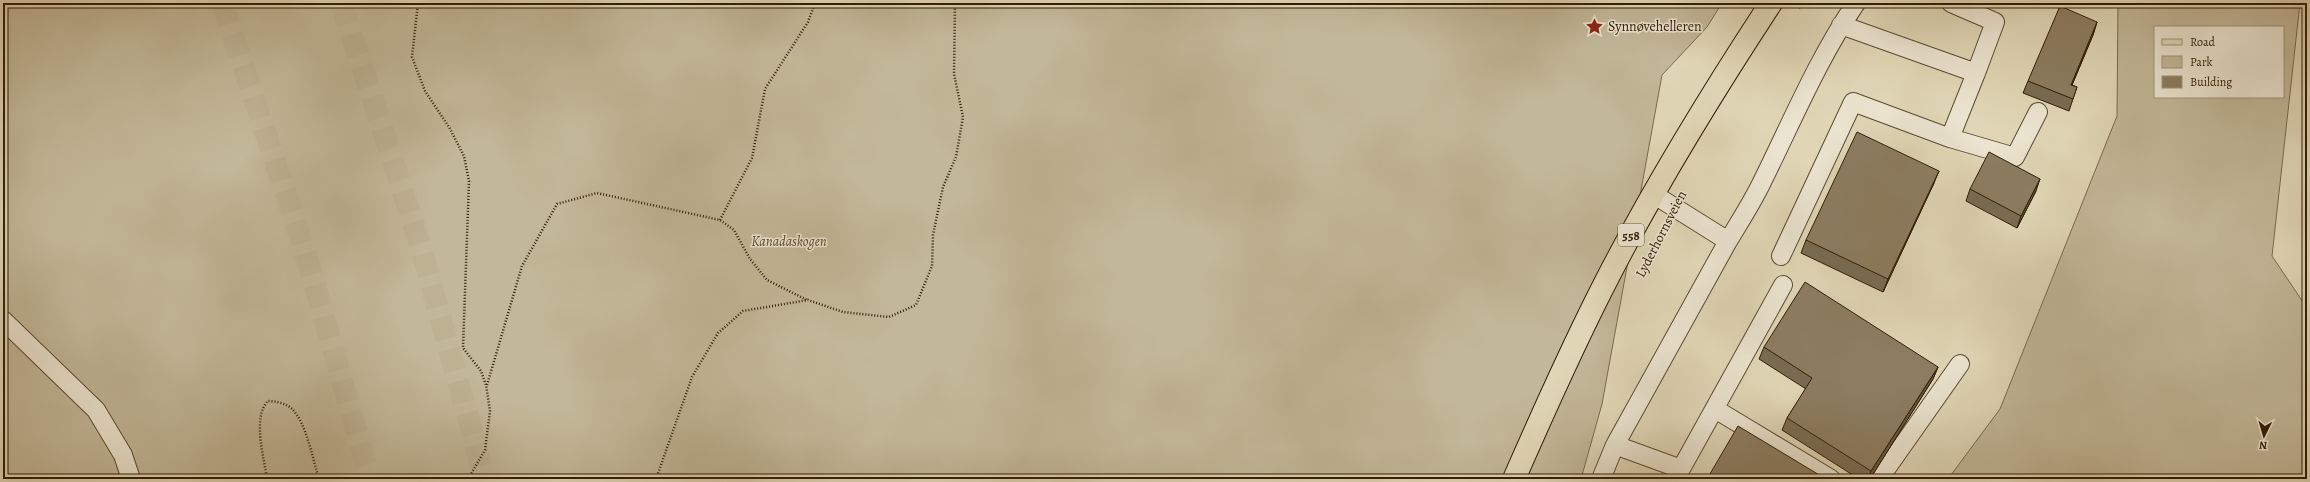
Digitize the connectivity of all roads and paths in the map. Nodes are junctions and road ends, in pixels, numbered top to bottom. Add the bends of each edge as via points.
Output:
1 (418, 3) edge
2 (815, 3) edge
3 (955, 3) edge
4 (1771, 3) edge
5 (1802, 3) edge
6 (1856, 3) edge
7 (1951, 3) edge
8 (1798, 9) dead end
9 (1841, 25) junction
10 (1976, 72) junction
11 (2038, 112) dead end
12 (1950, 138) junction
13 (1653, 194) junction
14 (720, 220) junction
15 (1728, 241) junction
16 (1781, 256) dead end
17 (1783, 284) dead end
18 (808, 300) junction
19 (3, 320) edge
20 (1960, 364) dead end
21 (486, 385) junction
22 (1715, 409) junction
23 (1615, 445) junction
24 (131, 479) edge
25 (267, 479) edge
26 (319, 479) edge
27 (468, 479) edge
28 (656, 479) edge
29 (1514, 479) edge
30 (1601, 479) edge
31 (1831, 479) edge
32 (1879, 479) edge

1 - 21 path via 412,57 425,91 449,127 464,156 468,181 468,217 463,348 481,371
2 - 14 path via 808,22 765,89 752,158
3 - 18 path via 954,74 963,117 956,157 943,187 933,235 932,266 916,304 889,317 843,312
4 - 13 main road, Lyderhornsveien / 558 via 1714,89
5 - 8 path
6 - 9 lane
7 - 10 lane via 1995,22
9 - 10 lane
9 - 15 lane via 1759,187
10 - 12 lane
11 - 12 lane via 2015,157
12 - 16 lane via 1853,102
13 - 15 lane
13 - 29 main road, Lyderhornsveien / 558 via 1559,376
14 - 18 path via 734,230 750,259 767,280
14 - 21 path via 597,193 557,204 522,266
15 - 23 lane
17 - 22 lane
18 - 28 path via 743,312 718,333 692,377
19 - 24 lane via 96,410 123,455
20 - 32 lane
21 - 27 path via 490,411 485,450
22 - 23 lane via 1681,470
22 - 31 lane
23 - 30 lane
25 - 26 path via 259,422 263,406 268,401 292,409 303,428

